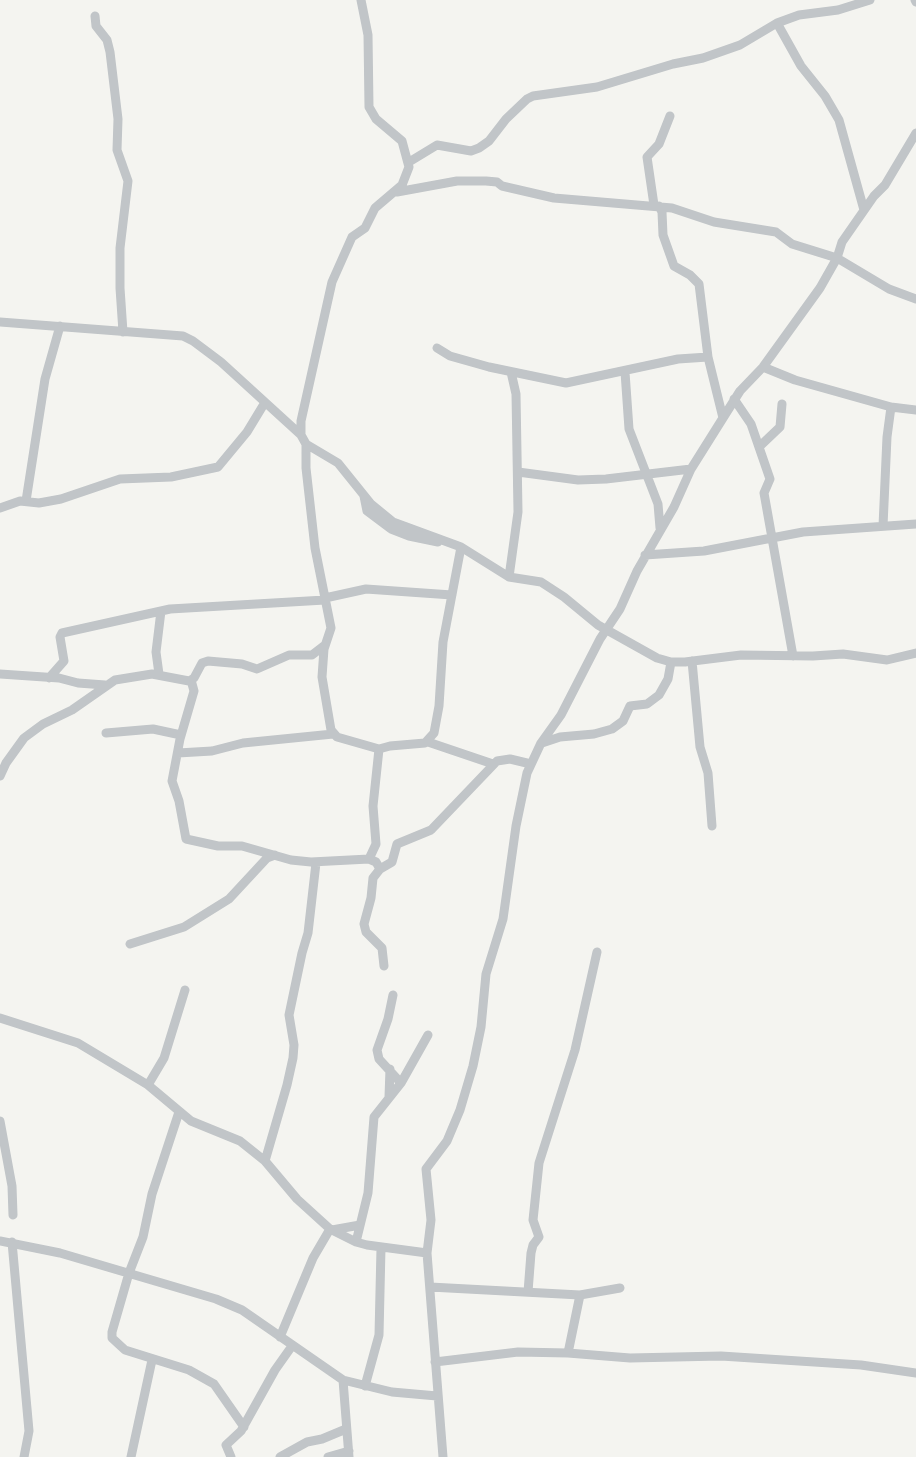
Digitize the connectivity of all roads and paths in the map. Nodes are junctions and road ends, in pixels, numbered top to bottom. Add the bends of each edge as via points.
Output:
1 (361, 0) edge
2 (870, 0) edge
3 (95, 16) dead end
4 (777, 23) junction
5 (670, 116) dead end
6 (916, 133) edge
7 (409, 162) junction
8 (397, 192) junction
9 (657, 206) junction
10 (863, 210) junction
11 (837, 258) junction
12 (916, 299) edge
13 (0, 322) edge
14 (60, 326) junction
15 (123, 332) junction
16 (437, 348) dead end
17 (708, 358) junction
18 (762, 367) junction
19 (511, 372) junction
20 (625, 372) junction
21 (734, 399) junction
22 (264, 404) junction
23 (782, 404) dead end
24 (891, 407) junction
25 (916, 410) edge
26 (723, 418) junction
27 (304, 440) junction
28 (759, 447) junction
29 (691, 469) junction
30 (517, 472) junction
31 (649, 475) junction
32 (26, 501) junction
33 (0, 508) edge
34 (916, 524) edge
35 (883, 526) junction
36 (660, 528) junction
37 (772, 538) junction
38 (461, 547) junction
39 (646, 555) junction
40 (509, 577) junction
41 (452, 595) junction
42 (325, 599) junction
43 (161, 611) junction
44 (606, 629) junction
45 (325, 645) junction
46 (916, 653) edge
47 (793, 656) junction
48 (692, 661) junction
49 (671, 662) junction
50 (0, 674) edge
51 (159, 674) junction
52 (48, 678) junction
53 (191, 680) junction
54 (105, 685) junction
55 (106, 733) dead end
56 (333, 734) junction
57 (181, 735) junction
58 (428, 742) junction
59 (541, 743) junction
60 (379, 749) junction
61 (178, 753) junction
62 (494, 764) junction
63 (531, 764) junction
64 (0, 776) edge
65 (712, 826) dead end
66 (275, 855) junction
67 (369, 859) junction
68 (316, 863) junction
69 (380, 869) junction
70 (130, 944) dead end
71 (597, 953) dead end
72 (384, 966) dead end
73 (185, 990) dead end
74 (393, 995) dead end
75 (0, 1018) edge
76 (428, 1035) dead end
77 (390, 1069) junction
78 (401, 1083) junction
79 (148, 1085) junction
80 (389, 1097) junction
81 (180, 1112) junction
82 (0, 1121) edge
83 (1, 1134) edge
84 (265, 1161) junction
85 (5, 1176) edge
86 (13, 1215) dead end
87 (360, 1226) junction
88 (331, 1229) junction
89 (0, 1241) edge
90 (12, 1242) junction
91 (356, 1242) junction
92 (382, 1248) junction
93 (427, 1253) junction
94 (130, 1273) junction
95 (430, 1287) junction
96 (620, 1288) dead end
97 (528, 1292) junction
98 (580, 1295) junction
99 (280, 1337) junction
100 (292, 1346) junction
101 (568, 1353) junction
102 (152, 1360) junction
103 (435, 1363) junction
104 (916, 1373) edge
105 (343, 1380) junction
106 (365, 1386) junction
107 (436, 1396) junction
108 (244, 1427) junction
109 (346, 1429) junction
110 (295, 1453) edge
111 (349, 1454) edge
112 (24, 1457) edge
113 (131, 1457) edge
114 (231, 1457) edge
115 (280, 1457) edge
116 (328, 1457) edge
117 (443, 1457) edge

1 - 7 street via 367,27 369,107 376,120 402,141
2 - 4 street
3 - 15 street via 110,52 117,150 128,181 120,248
4 - 7 street via 740,45 703,58 597,87 533,96 479,148 437,145
4 - 10 street via 839,120
5 - 9 street via 659,144 648,157
6 - 10 street via 885,185
7 - 8 street
8 - 9 street via 457,181 495,181 554,198
8 - 27 street via 375,208 365,228 352,237 332,282 300,429
9 - 11 street via 776,232 797,246
9 - 17 street via 663,212 663,235 673,264 699,284
10 - 11 street
11 - 12 street via 889,289
11 - 18 street
13 - 14 street
14 - 15 street
14 - 32 street via 45,379
15 - 22 street via 188,338 238,376
16 - 19 street via 450,356
17 - 20 street via 678,359
17 - 26 street
18 - 21 street
18 - 24 street
19 - 20 street via 566,383
19 - 30 street via 516,394
20 - 31 street via 629,429
21 - 26 street
21 - 28 street
22 - 27 street
22 - 32 street via 218,467 171,477 120,479 61,499
23 - 28 street via 780,427
24 - 25 street
24 - 35 street
26 - 29 street
27 - 38 street via 338,463 393,522
27 - 42 street
28 - 37 street via 771,481 764,493
29 - 31 street
29 - 36 street
30 - 31 street via 569,480
30 - 40 street via 517,527
31 - 36 street
32 - 33 street
34 - 35 street
35 - 37 street
36 - 39 street
37 - 39 street via 704,551
37 - 47 street
38 - 40 street
38 - 41 street
39 - 44 street
40 - 44 street via 541,582
41 - 42 street via 366,589
41 - 58 street via 439,706
42 - 43 street
42 - 45 street via 331,631
43 - 51 street via 156,652
43 - 52 street via 62,634 64,661
44 - 49 street
44 - 59 street via 561,715
45 - 53 street via 312,655 289,655 257,668 206,662
45 - 56 street via 323,687
46 - 47 street via 887,660 843,654
47 - 48 street via 741,655
48 - 49 street
48 - 65 street
49 - 59 street via 659,695 646,704 631,706 612,729
50 - 52 street
51 - 53 street
51 - 54 street via 129,676
52 - 54 street
53 - 57 street via 194,691
54 - 64 street via 24,738
55 - 57 street via 153,729
56 - 60 street
56 - 61 street
57 - 61 street
58 - 60 street
58 - 62 street
59 - 63 street
60 - 67 street via 374,796 376,844
61 - 66 street via 172,781 186,839
62 - 63 street via 510,759
62 - 69 street via 431,830 397,844 392,862
63 - 93 street via 516,826 503,919 486,974 473,1066 447,1141 426,1169 431,1220
66 - 68 street
66 - 70 street via 229,898 184,927
67 - 68 street
67 - 69 street
68 - 84 street via 309,933 289,1015 293,1058
69 - 72 street via 373,878 364,927 382,948
71 - 97 street via 575,1050 540,1163 533,1220 539,1237 532,1248
73 - 79 street via 164,1058
74 - 77 street via 377,1050
75 - 79 street via 78,1043
76 - 78 street
77 - 78 street
77 - 80 street
78 - 80 street
79 - 81 street
80 - 87 street via 372,1124 370,1180
81 - 84 street via 204,1128 240,1141
81 - 94 street
82 - 83 street
83 - 85 street
84 - 88 street via 297,1199
85 - 86 street
87 - 88 street
87 - 91 street
88 - 91 street
88 - 99 street via 313,1258
89 - 90 street
90 - 94 street
90 - 112 street via 29,1431
91 - 92 street
92 - 93 street
92 - 106 street via 379,1335
93 - 95 street
94 - 99 street via 229,1304
94 - 102 street via 112,1338 125,1350
95 - 97 street
95 - 103 street
96 - 98 street
97 - 98 street
98 - 101 street
99 - 100 street
100 - 105 street
100 - 108 street
101 - 103 street via 517,1352
101 - 104 street via 630,1358 762,1357
102 - 108 street via 189,1370 214,1384
102 - 113 street
103 - 107 street
105 - 106 street
105 - 109 street
106 - 107 street
107 - 117 street
108 - 114 street via 226,1446
109 - 110 street
109 - 111 street
110 - 115 street
111 - 116 street

